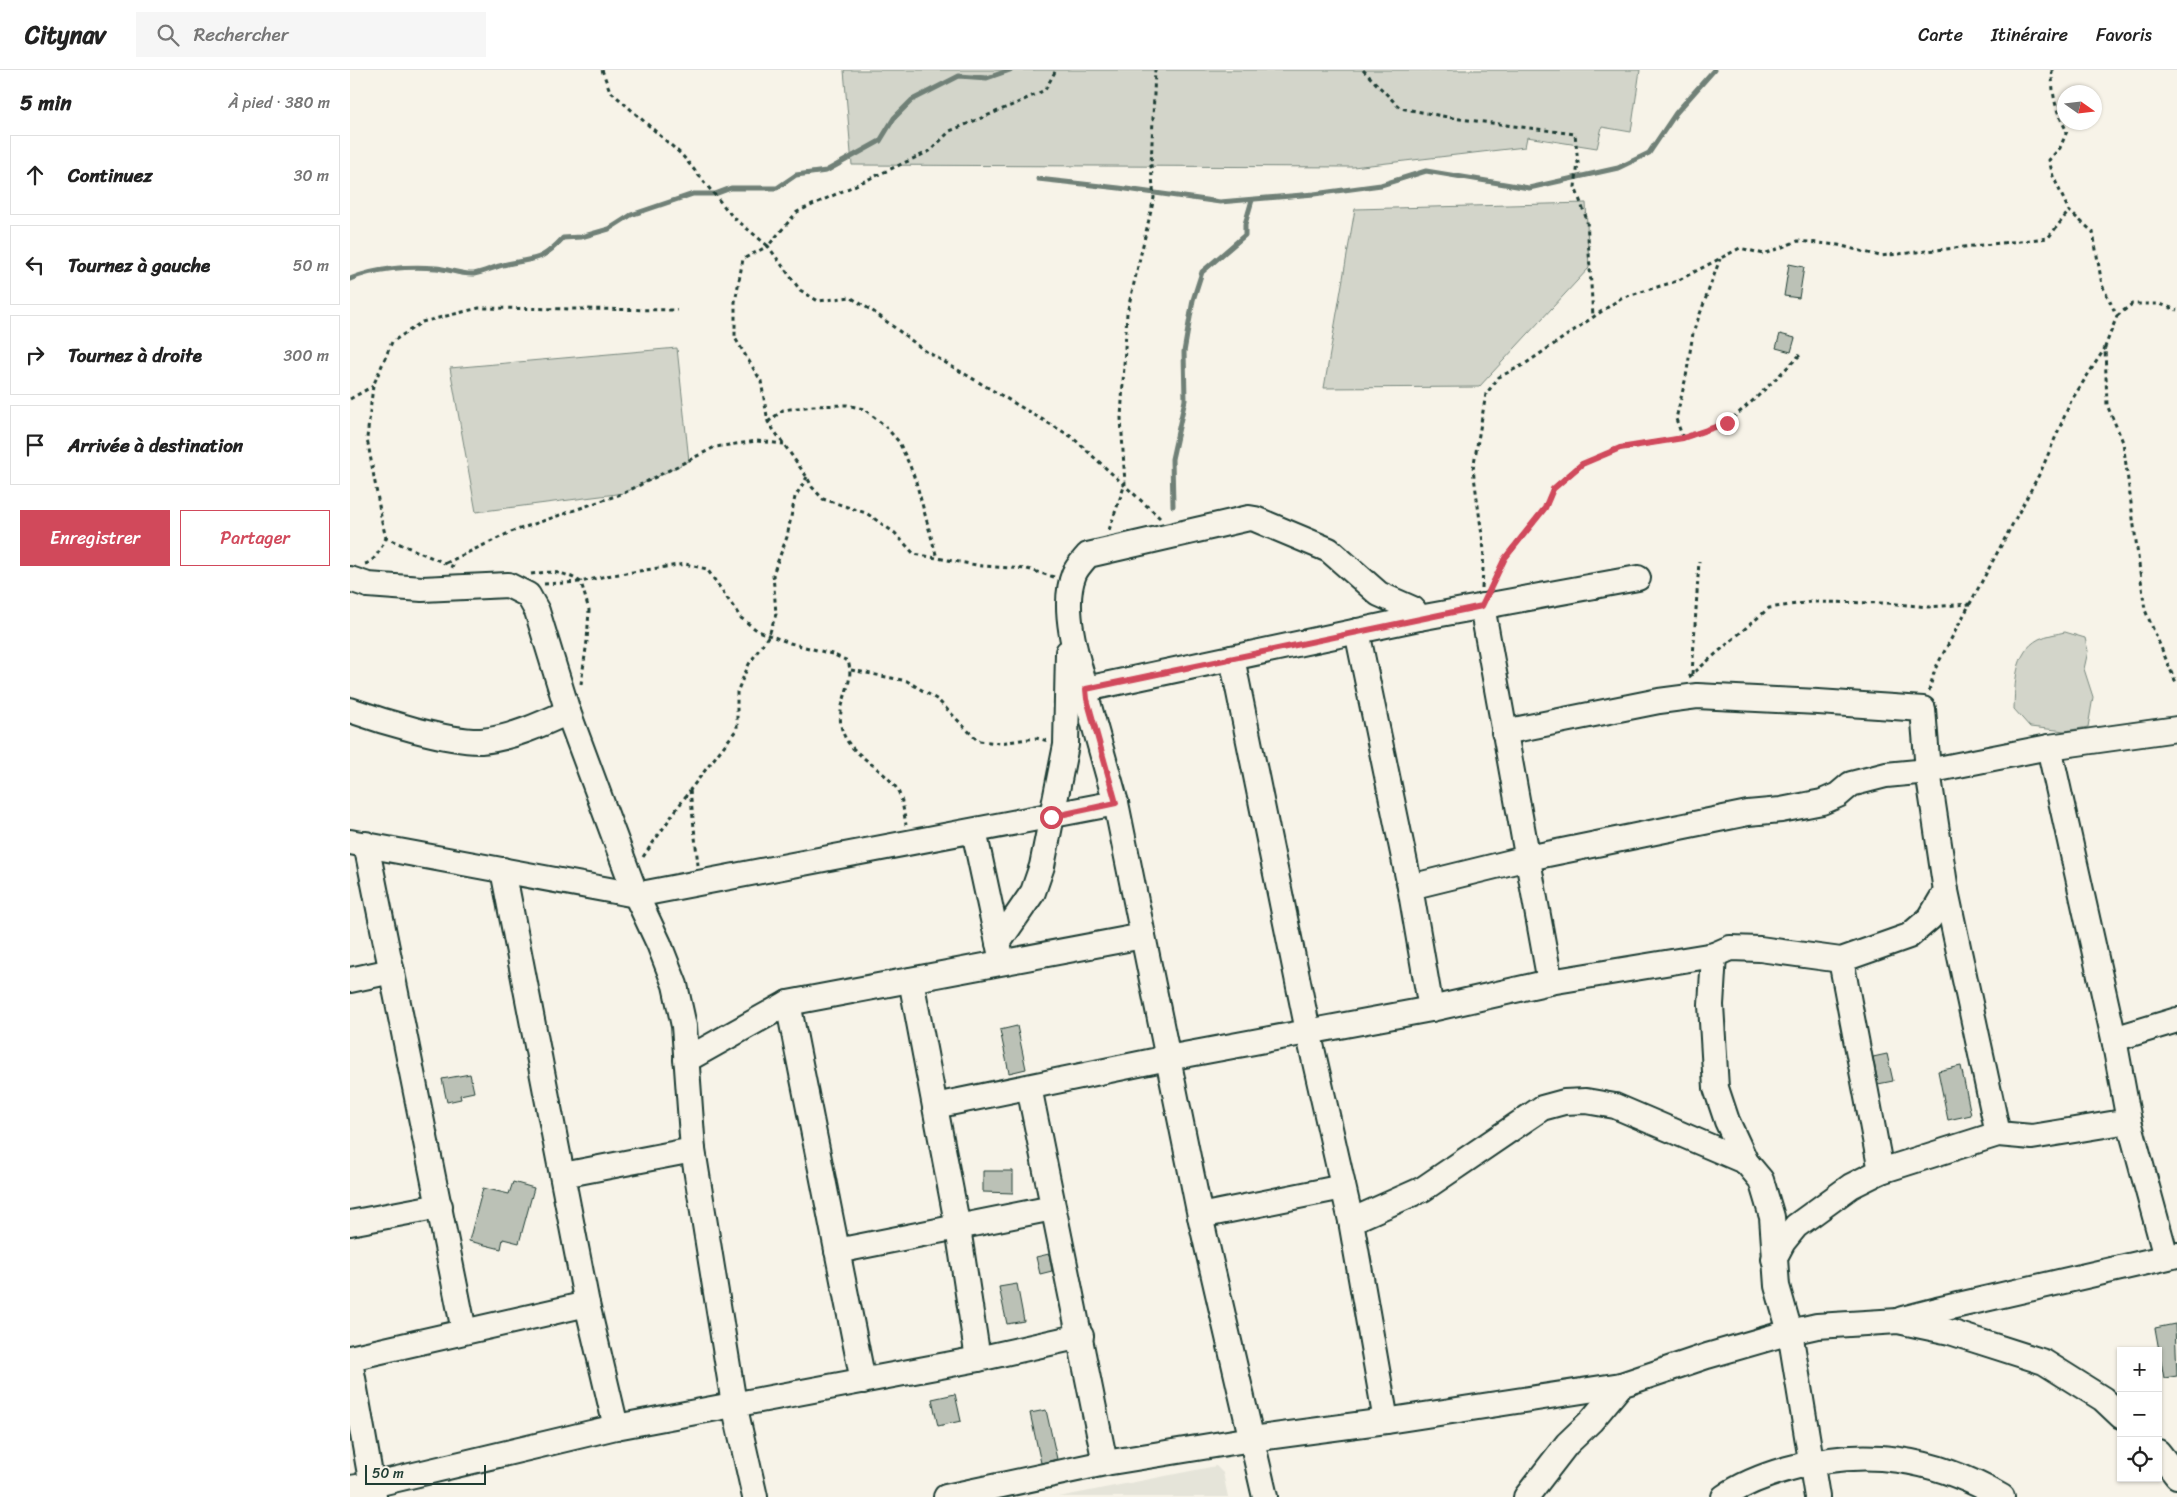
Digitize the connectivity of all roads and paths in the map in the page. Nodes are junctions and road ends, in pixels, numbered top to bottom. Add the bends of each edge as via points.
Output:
1 (602, 70) edge
2 (1056, 70) edge
3 (1155, 70) edge
4 (1363, 70) edge
5 (2052, 70) edge
6 (2069, 211) junction
7 (768, 246) junction
8 (1721, 258) junction
9 (677, 310) dead end
10 (2177, 310) edge
11 (2117, 316) junction
12 (1594, 318) junction
13 (2105, 348) junction
14 (1802, 353) dead end
15 (373, 386) junction
16 (350, 399) edge
17 (768, 422) junction
18 (1683, 438) junction
19 (784, 444) junction
20 (807, 477) junction
21 (1125, 484) junction
22 (1177, 535) junction
23 (386, 538) junction
24 (1088, 555) junction
25 (938, 558) junction
26 (1699, 561) dead end
27 (446, 564) junction
28 (463, 569) dead end
29 (353, 572) edge
30 (525, 575) dead end
31 (1638, 578) dead end
32 (581, 582) junction
33 (1071, 590) junction
34 (1970, 604) junction
35 (1482, 606) junction
36 (1419, 618) junction
37 (1357, 631) junction
38 (769, 635) junction
39 (1232, 658) junction
40 (851, 670) junction
41 (1691, 683) junction
42 (2177, 685) edge
43 (580, 687) dead end
44 (1086, 689) junction
45 (1923, 709) junction
46 (350, 710) edge
47 (568, 712) junction
48 (2177, 729) edge
49 (1504, 732) junction
50 (1066, 745) junction
51 (2049, 747) junction
52 (1928, 771) junction
53 (690, 790) junction
54 (1116, 803) junction
55 (1051, 817) junction
56 (974, 831) junction
57 (358, 843) edge
58 (911, 843) junction
59 (1528, 858) junction
60 (637, 863) dead end
61 (503, 870) junction
62 (700, 883) junction
63 (1410, 887) junction
64 (1946, 891) junction
65 (636, 895) junction
66 (1143, 936) junction
67 (1000, 953) junction
68 (1714, 955) junction
69 (1841, 960) junction
70 (392, 971) junction
71 (350, 980) edge
72 (911, 980) junction
73 (1550, 982) junction
74 (788, 1003) junction
75 (1431, 1009) junction
76 (2177, 1020) edge
77 (1308, 1031) junction
78 (2114, 1039) junction
79 (1168, 1058) junction
80 (686, 1060) junction
81 (1029, 1087) junction
82 (935, 1106) junction
83 (2129, 1121) junction
84 (1998, 1134) junction
85 (693, 1150) junction
86 (1746, 1162) junction
87 (1881, 1171) junction
88 (563, 1175) junction
89 (1343, 1187) junction
90 (440, 1206) junction
91 (1053, 1208) junction
92 (1200, 1216) junction
93 (1351, 1221) junction
94 (350, 1224) edge
95 (958, 1228) junction
96 (837, 1252) junction
97 (2171, 1256) edge
98 (1774, 1259) junction
99 (587, 1304) junction
100 (1898, 1321) junction
101 (464, 1331) junction
102 (1790, 1332) junction
103 (1081, 1336) junction
104 (978, 1359) junction
105 (350, 1360) edge
106 (863, 1381) junction
107 (1621, 1385) junction
108 (734, 1404) junction
109 (2117, 1412) edge
110 (1386, 1421) junction
111 (616, 1427) junction
112 (1252, 1439) junction
113 (2162, 1457) edge
114 (1813, 1462) junction
115 (1106, 1463) junction
116 (2177, 1476) edge
117 (365, 1490) edge
118 (755, 1497) edge
119 (946, 1497) edge
120 (1265, 1497) edge
121 (1526, 1497) edge
122 (1724, 1497) edge
123 (1817, 1497) edge
124 (2002, 1497) edge

1 - 7 path via 610,91 682,155 732,216
2 - 7 path via 1045,90 950,131 930,151 797,212
3 - 21 path via 1151,166 1154,198 1127,313 1121,418
4 - 12 path via 1400,108 1575,134 1578,164 1575,187 1587,220
5 - 6 path via 2052,92 2058,116 2067,131 2060,148 2049,160
6 - 8 path via 2048,238 1880,256 1838,245 1798,241 1764,254 1740,248
6 - 11 path via 2093,232 2102,285
7 - 17 path via 743,259 735,302 734,338 761,381
7 - 21 path via 800,290 818,301 850,297 924,350 1072,437
8 - 12 path via 1677,281 1621,298
8 - 18 path via 1693,333 1676,419
9 - 15 path via 479,308 440,317 422,322 392,342
10 - 11 path via 2160,304 2132,304
11 - 13 path
12 - 35 path via 1525,364 1499,377 1486,394 1473,469 1484,550
13 - 34 path via 2071,401 2041,471
13 - 42 path via 2107,405 2123,442 2145,610
14 - 18 path via 1727,423
15 - 16 path
15 - 23 path via 367,438
17 - 19 path
17 - 25 path via 783,410 812,406 847,405 864,409 899,442 913,474
18 - 35 path via 1620,448 1582,464 1553,489 1545,508 1505,558
19 - 20 path
19 - 27 path via 757,441 715,447 624,493 512,532
20 - 25 path via 822,499 866,513 894,533 914,554
20 - 38 path via 795,497 787,537 773,574 776,614
21 - 22 path
21 - 24 path via 1109,531
22 - 24 street
22 - 36 street via 1255,519 1329,550 1379,594 1412,609
23 - 27 path
23 - 29 path via 378,553
24 - 33 street via 1077,568
25 - 33 path via 982,566 1027,569
26 - 41 path
27 - 28 path
29 - 47 street via 368,585 422,590 508,585 528,595 537,611
30 - 32 path via 552,571 567,574
31 - 35 street
32 - 38 path via 686,564 707,569 741,618
32 - 43 path via 588,610 588,641
33 - 44 street via 1072,635
33 - 50 street via 1066,610
34 - 41 path via 1928,607 1811,602 1769,608
34 - 45 path via 1935,669
35 - 36 street
35 - 49 street
36 - 37 street
37 - 39 street
37 - 63 street
38 - 40 path via 832,654 848,662
38 - 53 path via 748,664 737,692 737,729
39 - 44 street
39 - 77 street
40 - 50 path via 907,682 938,700 978,741 1000,743 1036,738
40 - 58 path via 839,720 846,741 898,791
41 - 45 street via 1818,702
41 - 49 street via 1659,701
44 - 54 street
45 - 52 street
46 - 47 street via 453,738 481,740 530,729
47 - 65 street
48 - 51 street
49 - 59 street
50 - 55 street
51 - 52 street
51 - 78 street
52 - 59 street via 1886,775 1851,784 1822,802 1748,813
52 - 64 street
53 - 60 path
53 - 62 path
54 - 55 street
54 - 66 street
55 - 56 street
55 - 67 street via 1042,866 1033,892
56 - 58 street
56 - 67 street
57 - 61 street
57 - 70 street
58 - 62 street
59 - 63 street
59 - 73 street
61 - 65 street
61 - 88 street
62 - 65 street
63 - 75 street
64 - 69 street via 1930,918 1909,936
64 - 84 street
65 - 80 street via 675,986 684,1026
66 - 67 street
66 - 79 street
67 - 72 street
68 - 69 street via 1730,948 1760,949
68 - 73 street
68 - 86 street via 1711,1005 1716,1088
69 - 87 street
70 - 71 street
70 - 90 street
72 - 74 street
72 - 82 street
73 - 75 street
74 - 80 street
74 - 96 street
75 - 77 street
76 - 78 street
77 - 79 street
77 - 89 street
78 - 83 street
79 - 81 street
79 - 92 street
80 - 85 street
81 - 82 street
81 - 91 street
82 - 95 street
83 - 84 street via 2032,1137
83 - 97 street
84 - 87 street
85 - 88 street
85 - 108 street
86 - 93 street via 1615,1106 1586,1101 1564,1102 1542,1108 1422,1189
86 - 98 street via 1761,1180 1767,1198 1772,1217
87 - 98 street via 1844,1190 1796,1226
88 - 99 street
89 - 92 street
89 - 93 street
90 - 94 street
90 - 101 street
91 - 95 street
91 - 103 street
92 - 112 street
93 - 110 street
95 - 96 street
95 - 104 street
96 - 106 street
97 - 100 street
98 - 102 street via 1777,1286
99 - 101 street
99 - 111 street
100 - 102 street via 1817,1326
100 - 109 street via 1950,1332 2044,1362 2102,1399
101 - 105 street
102 - 107 street
102 - 114 street
103 - 104 street
103 - 115 street
104 - 106 street
105 - 117 street
106 - 108 street
107 - 110 street
107 - 121 street via 1567,1444
108 - 111 street
108 - 118 street
110 - 112 street
111 - 117 street
112 - 115 street
112 - 120 street
113 - 116 street
114 - 122 street via 1768,1474
114 - 123 street
114 - 124 street via 1854,1457 1896,1458 1936,1467
115 - 119 street

